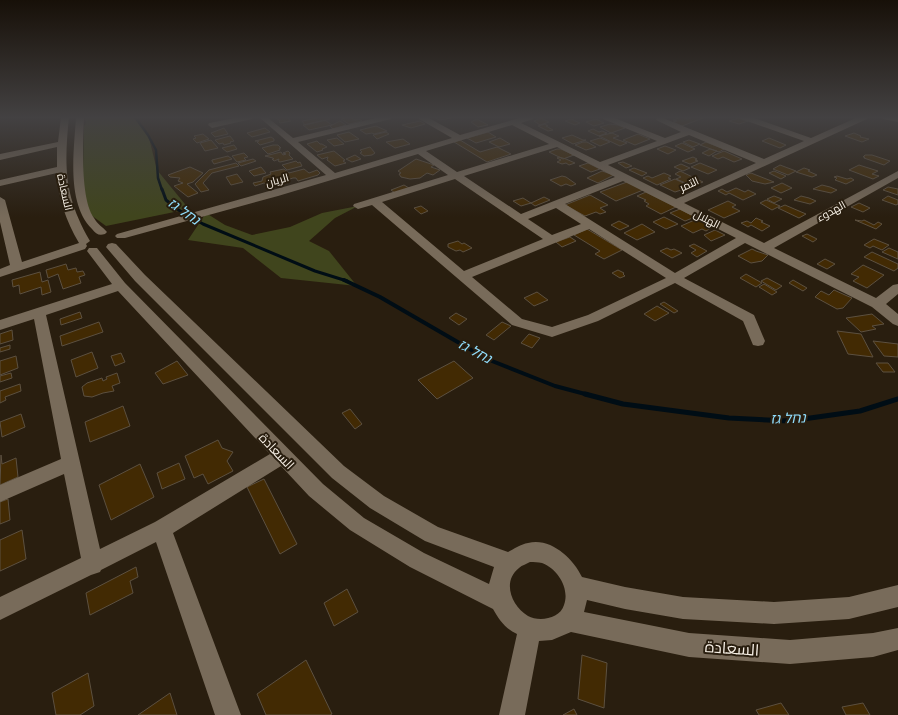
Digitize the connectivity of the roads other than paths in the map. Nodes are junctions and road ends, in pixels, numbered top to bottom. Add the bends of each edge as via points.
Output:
1 (31, 150) edge
2 (61, 150) edge
3 (79, 150) edge
4 (303, 150) edge
5 (417, 150) edge
6 (418, 150) edge
7 (537, 150) edge
8 (571, 150) edge
9 (636, 150) edge
10 (735, 150) edge
11 (789, 150) edge
12 (0, 157) edge
13 (764, 162) junction
14 (600, 164) junction
15 (60, 169) junction
16 (898, 174) edge
17 (456, 175) junction
18 (333, 176) junction
19 (624, 177) junction
20 (0, 183) edge
21 (0, 200) edge
22 (374, 201) junction
23 (676, 203) junction
24 (558, 204) junction
25 (358, 206) dead end
26 (521, 218) junction
27 (588, 225) junction
28 (101, 232) junction
29 (744, 238) junction
30 (550, 239) junction
31 (116, 241) junction
32 (86, 246) junction
33 (764, 248) junction
34 (17, 268) junction
35 (0, 273) edge
36 (463, 276) junction
37 (675, 278) junction
38 (120, 286) junction
39 (898, 288) edge
40 (877, 304) junction
41 (39, 312) junction
42 (898, 321) edge
43 (0, 325) edge
44 (758, 341) dead end
45 (282, 456) junction
46 (72, 462) junction
47 (0, 494) edge
48 (162, 529) junction
49 (508, 562) junction
50 (93, 565) junction
51 (575, 586) junction
52 (898, 596) edge
53 (501, 601) junction
54 (0, 609) edge
55 (568, 620) junction
56 (530, 629) junction
57 (898, 639) edge
58 (228, 715) edge
59 (512, 715) edge

1 - 12 street
2 - 15 street, السعادة
3 - 28 street, السعادة via 82,207 89,220
4 - 18 street
5 - 18 street, الريان
6 - 17 street
7 - 17 street
8 - 14 street, الهلال
9 - 14 street
10 - 13 street
11 - 13 street, التمر
13 - 23 street, التمر
14 - 19 street, الهلال
15 - 20 street
15 - 32 street, السعادة via 70,215
16 - 33 street, الهدوء
17 - 22 street
17 - 26 street
18 - 31 street, الريان
19 - 23 street, الهلال
19 - 24 street
21 - 34 street
22 - 25 street
22 - 36 street
23 - 29 street, الهلال
24 - 26 street
24 - 27 street
26 - 30 street
27 - 30 street
27 - 37 street
28 - 31 street via 114,232
28 - 32 street
29 - 33 street, الهلال
29 - 37 street
30 - 36 street
31 - 32 street, الريان
31 - 49 street, السعادة via 140,278 338,472 377,502 432,534
32 - 34 street
32 - 38 street, السعادة
33 - 40 street, الهلال
34 - 35 street
36 - 37 street via 517,322 552,332 593,318
37 - 44 street via 749,318
38 - 41 street
38 - 45 street, السعادة
39 - 40 street
40 - 42 street, الهلال
41 - 43 street
41 - 46 street
45 - 48 street
45 - 53 street, السعادة via 316,490 357,524 416,560
46 - 47 street
46 - 50 street
48 - 50 street
48 - 58 street
49 - 51 street via 518,555 529,552 542,553 557,560 567,569
49 - 53 street via 499,580
50 - 54 street
51 - 52 street via 683,608 774,613 849,608
51 - 55 street via 576,600
53 - 56 street via 509,615 520,625
55 - 56 street via 558,628 544,631
55 - 57 street, السعادة via 689,645 790,652 872,645
56 - 59 street

